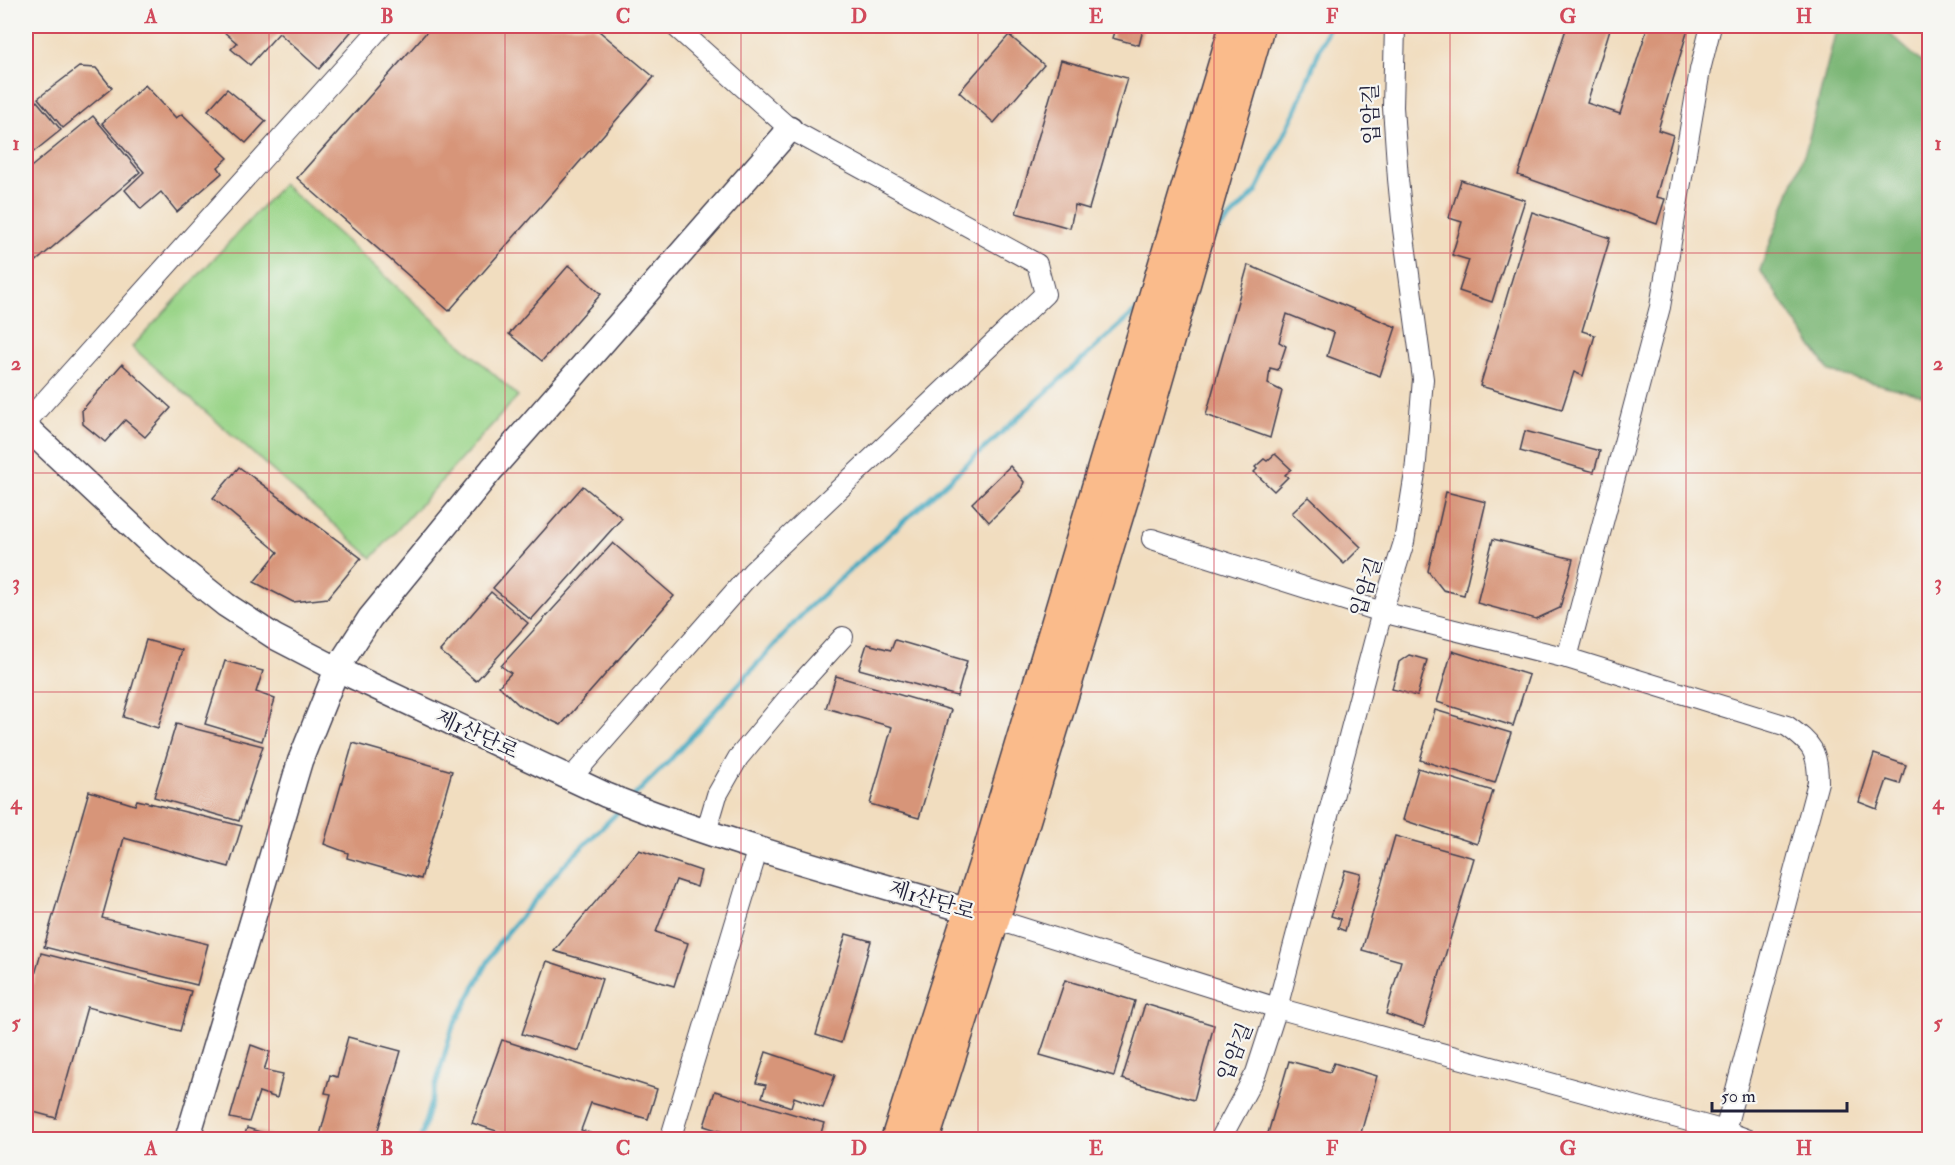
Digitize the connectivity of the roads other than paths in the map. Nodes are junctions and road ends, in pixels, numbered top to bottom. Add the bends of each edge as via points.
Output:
1 (382, 26) edge
2 (675, 26) edge
3 (1235, 26) edge
4 (1259, 26) edge
5 (1395, 26) edge
6 (1711, 26) edge
7 (790, 129) junction
8 (26, 422) edge
9 (26, 428) edge
10 (1152, 539) dead end
11 (1382, 612) junction
12 (843, 637) dead end
13 (1567, 658) junction
14 (337, 669) junction
15 (571, 778) junction
16 (706, 832) junction
17 (759, 848) junction
18 (981, 915) junction
19 (1277, 1008) junction
20 (1725, 1131) junction
21 (187, 1140) edge
22 (670, 1140) edge
23 (896, 1140) edge
24 (924, 1140) edge
25 (1220, 1140) edge
26 (1749, 1140) edge

1 - 8 street
2 - 7 street
3 - 18 main road via 1129,385
4 - 18 main road via 1117,519
5 - 11 street, 입암길 via 1393,107 1399,189 1423,379 1404,542
6 - 13 street via 1660,307
7 - 14 street via 492,469 370,618
7 - 15 street via 1037,264 1045,294 752,572
9 - 14 street, 제1산단로 via 140,535 226,604
10 - 11 street
11 - 13 street
11 - 19 street, 입암길
12 - 16 street via 738,758 717,795
13 - 20 street via 1787,726 1807,740 1818,763 1818,782
14 - 15 street, 제1산단로
14 - 21 street via 300,761
15 - 16 street, 제1산단로 via 650,813
16 - 17 street, 제1산단로
17 - 18 street, 제1산단로
17 - 22 street
18 - 19 street
18 - 23 main road
18 - 24 main road
19 - 20 street
19 - 25 street, 입암길 via 1256,1073
20 - 26 street

